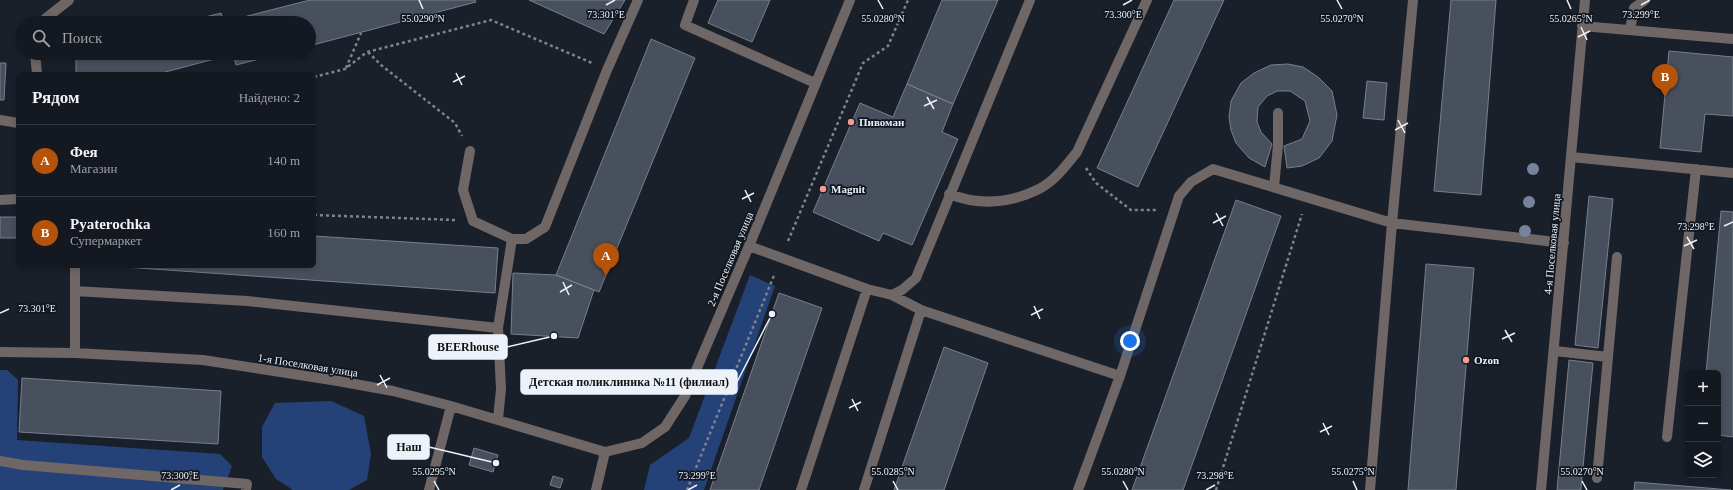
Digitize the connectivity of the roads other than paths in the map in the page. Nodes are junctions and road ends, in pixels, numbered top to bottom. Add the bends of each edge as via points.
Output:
1 (69, 0) edge
2 (638, 0) edge
3 (694, 0) edge
4 (850, 0) edge
5 (1030, 0) edge
6 (1147, 0) edge
7 (1413, 0) edge
8 (1585, 0) edge
9 (1645, 0) edge
10 (50, 16) edge
11 (1582, 26) junction
12 (1630, 30) junction
13 (1733, 39) edge
14 (36, 60) edge
15 (37, 72) edge
16 (815, 83) junction
17 (1278, 113) dead end
18 (0, 120) edge
19 (16, 123) edge
20 (470, 151) road end
21 (1571, 157) junction
22 (1696, 170) junction
23 (1733, 173) edge
24 (1274, 187) junction
25 (949, 194) junction
26 (16, 199) edge
27 (0, 200) edge
28 (1392, 223) junction
29 (512, 239) junction
30 (1564, 243) junction
31 (749, 246) junction
32 (1616, 257) dead end
33 (75, 268) edge
34 (867, 289) junction
35 (75, 291) junction
36 (892, 295) junction
37 (921, 310) junction
38 (498, 328) junction
39 (1555, 351) junction
40 (0, 352) edge
41 (75, 353) junction
42 (1608, 357) junction
43 (1120, 376) junction
44 (451, 406) junction
45 (498, 419) junction
46 (1667, 437) dead end
47 (605, 452) junction
48 (0, 461) edge
49 (1597, 478) dead end
50 (246, 490) edge
51 (429, 490) edge
52 (596, 490) edge
53 (800, 490) edge
54 (864, 490) edge
55 (1078, 490) edge
56 (1370, 490) edge
57 (1541, 490) edge

1 - 10 street
2 - 29 street via 607,70 545,227 526,239
3 - 16 street via 685,25
4 - 16 street, 2-я Поселковая улица
5 - 25 street
6 - 25 street via 1077,152 1060,172 1040,188 1010,199 984,203 964,200
7 - 28 street
8 - 11 street, 4-я Поселковая улица
9 - 12 street via 1634,8
11 - 12 street
11 - 21 street, 4-я Поселковая улица
12 - 13 street
14 - 15 street
16 - 31 street, 2-я Поселковая улица
17 - 24 street
18 - 19 street
20 - 29 street via 463,190 474,221
21 - 22 street
21 - 30 street, 4-я Поселковая улица
22 - 23 street
22 - 46 street
24 - 28 street
24 - 43 street via 1213,169 1191,182 1179,196
25 - 36 street via 916,278
26 - 27 street
28 - 30 street
28 - 56 street
29 - 38 street
30 - 39 street, 4-я Поселковая улица
31 - 34 street
31 - 47 street, 2-я Поселковая улица via 685,396 665,427 642,443
32 - 42 street
33 - 35 street
34 - 36 street
34 - 53 street
35 - 38 street via 247,301
35 - 41 street
36 - 37 street
37 - 43 street
37 - 54 street
38 - 45 street via 501,389
39 - 42 street
39 - 57 street, 4-я Поселковая улица
40 - 41 street, 1-я Поселковая улица
41 - 44 street, 1-я Поселковая улица via 203,360 393,391
42 - 49 street
43 - 55 street
44 - 45 street, 1-я Поселковая улица
44 - 51 street
45 - 47 street, 1-я Поселковая улица
47 - 52 street
48 - 50 street via 247,484

